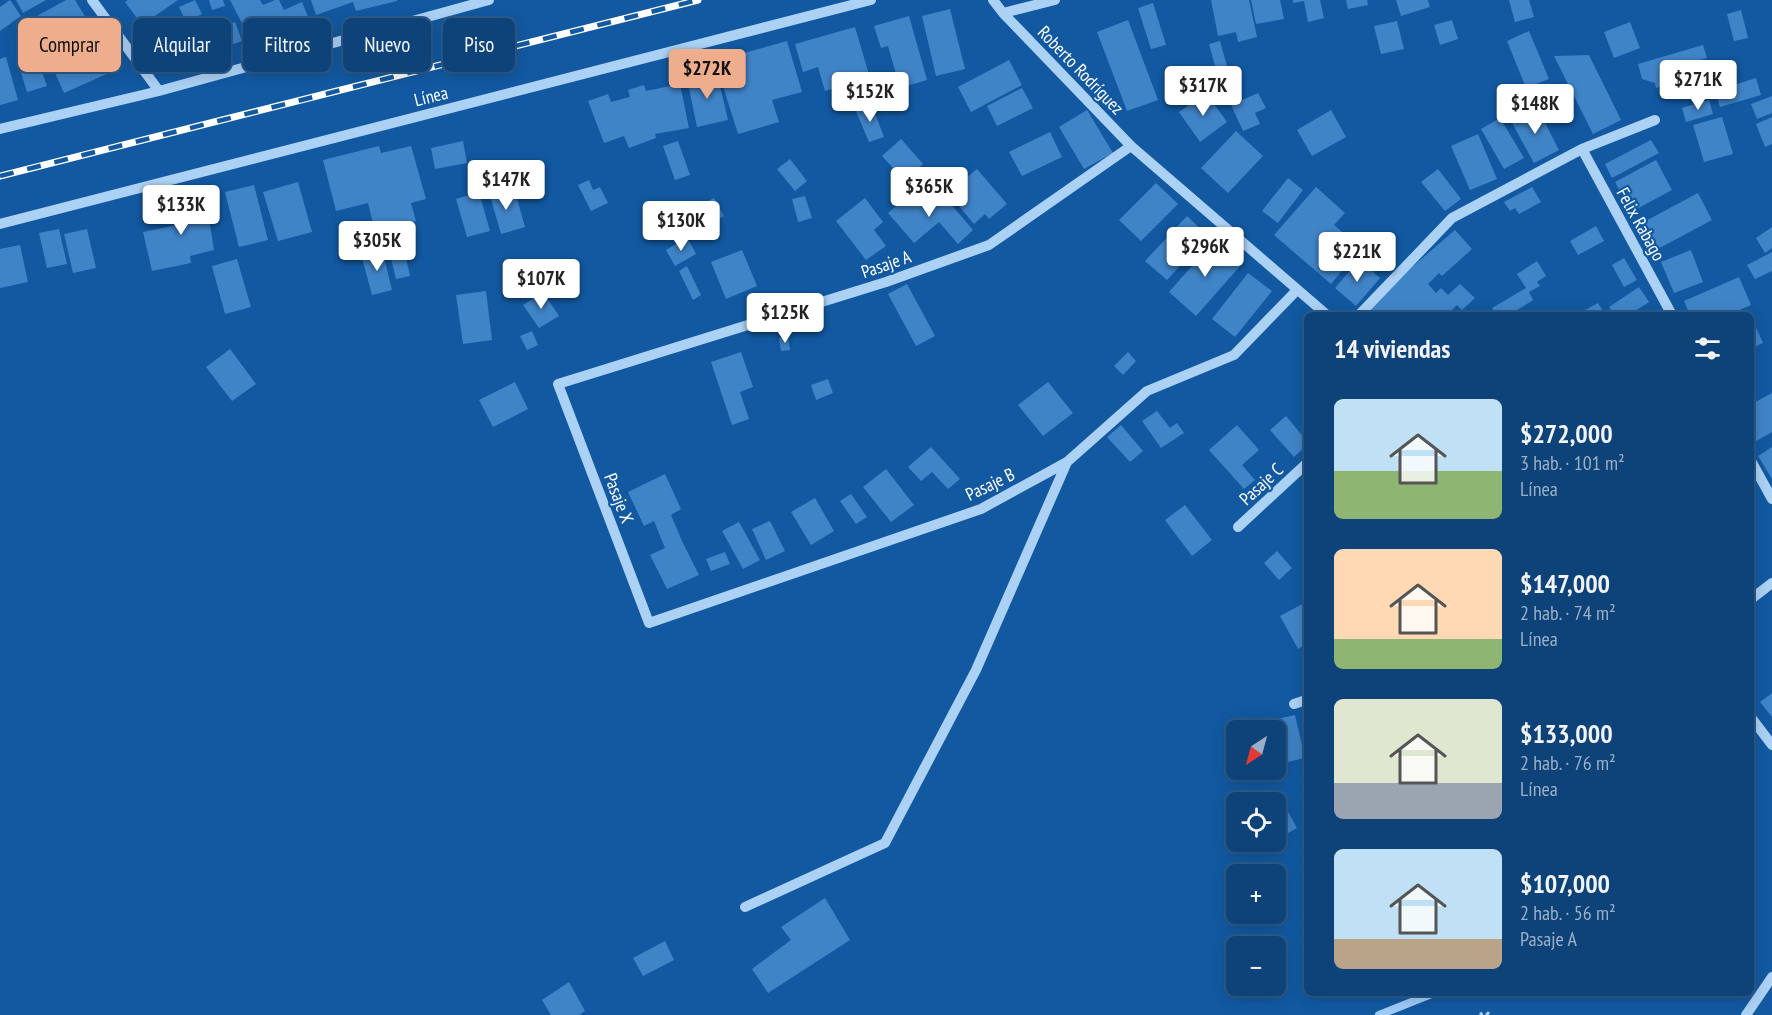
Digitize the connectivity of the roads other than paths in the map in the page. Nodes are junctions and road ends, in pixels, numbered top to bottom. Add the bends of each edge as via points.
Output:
1 (92, 0) edge
2 (489, 0) edge
3 (871, 0) edge
4 (993, 0) edge
5 (1055, 0) edge
6 (1003, 13) junction
7 (159, 91) junction
8 (1655, 120) dead end
9 (0, 129) edge
10 (1131, 146) junction
11 (1582, 149) junction
12 (0, 224) edge
13 (1297, 290) junction
14 (1323, 312) edge
15 (1362, 312) edge
16 (1670, 312) edge
17 (558, 384) joint
18 (1067, 462) junction
19 (1304, 466) edge
20 (1754, 466) edge
21 (1772, 499) edge
22 (1238, 527) dead end
23 (1772, 583) edge
24 (1754, 597) edge
25 (649, 623) joint
26 (1304, 701) edge
27 (1294, 705) dead end
28 (1754, 721) edge
29 (1772, 745) edge
30 (745, 907) dead end
31 (1772, 977) edge
32 (1746, 1015) edge

1 - 7 street
2 - 7 street
3 - 12 street, Línea
4 - 6 street, Roberto Rodríguez
5 - 6 street
6 - 10 street, Roberto Rodríguez
7 - 9 street
8 - 11 street
10 - 13 street, Roberto Rodríguez
10 - 17 street, Pasaje A via 989,245 886,282
11 - 15 street via 1452,218
11 - 16 street, Felix Rabago
13 - 14 street, Roberto Rodríguez
13 - 18 street, Pasaje B via 1234,355 1147,391
17 - 25 street, Pasaje X
18 - 25 street, Pasaje B via 981,509
18 - 30 street via 976,670 885,843
19 - 22 street, Pasaje C
20 - 21 street
23 - 24 street
26 - 27 street
28 - 29 street
31 - 32 street

